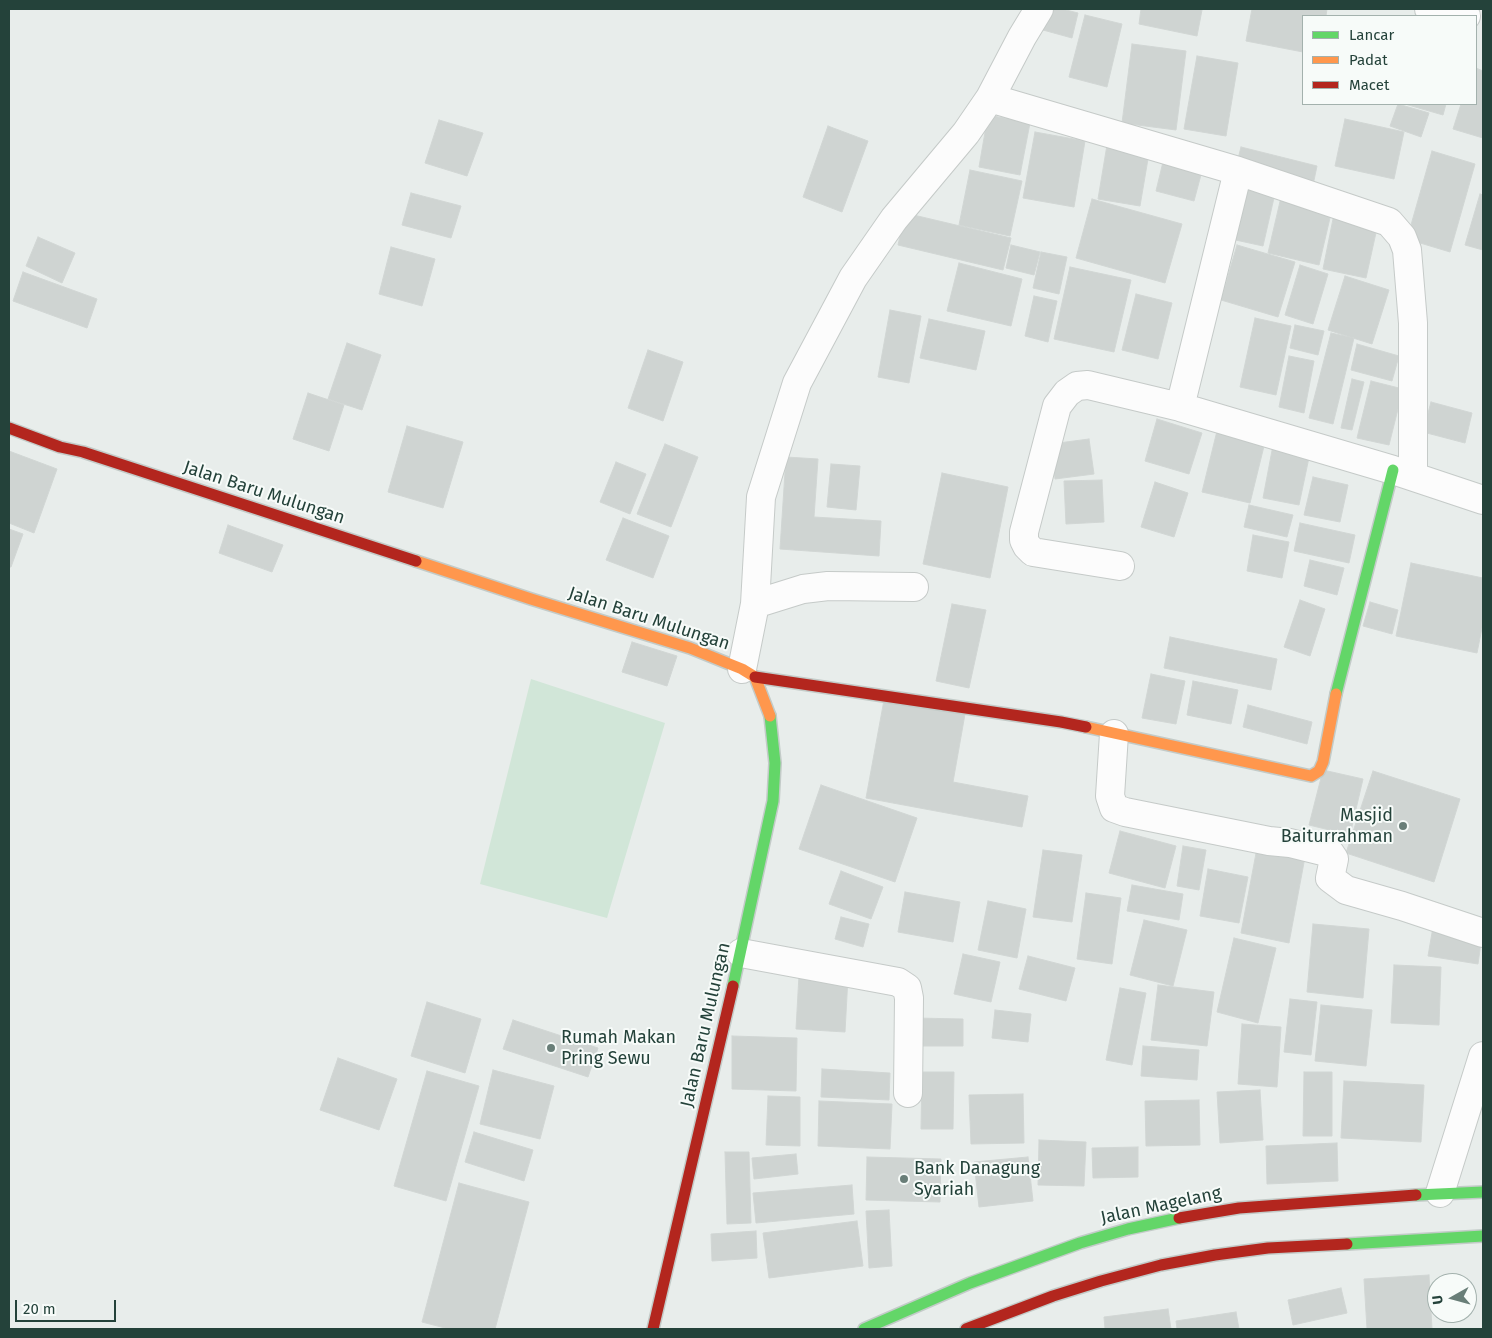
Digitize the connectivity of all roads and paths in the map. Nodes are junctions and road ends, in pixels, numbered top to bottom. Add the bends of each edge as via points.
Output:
1 (1039, 9) edge
2 (1429, 9) edge
3 (1461, 15) edge
4 (990, 98) junction
5 (1238, 171) junction
6 (1180, 407) junction
7 (9, 428) edge
8 (1403, 473) junction
9 (1483, 500) edge
10 (1120, 566) dead end
11 (914, 587) dead end
12 (755, 604) junction
13 (748, 673) junction
14 (1114, 734) junction
15 (1483, 933) edge
16 (741, 953) junction
17 (1483, 1056) edge
18 (908, 1093) dead end
19 (1483, 1192) edge
20 (1440, 1193) junction
21 (1483, 1236) edge
22 (653, 1329) edge
23 (864, 1329) edge
24 (966, 1329) edge

1 - 4 street
2 - 3 street
4 - 5 street
4 - 12 street via 966,133 894,219 853,278 797,383 761,497
5 - 6 street
5 - 8 street via 1389,222 1402,237 1407,250 1413,323
6 - 8 street
6 - 10 street via 1088,385 1077,386 1057,406 1024,540 1033,552
7 - 13 main road, Jalan Baru Mulungan via 690,648
8 - 9 street
8 - 14 main road via 1339,681 1319,771 1311,776 1301,775
11 - 12 street via 828,586 803,589
12 - 13 street
13 - 14 main road via 1061,722
13 - 16 main road, Jalan Baru Mulungan via 770,713 775,764 773,801
14 - 15 street via 1110,796 1114,808 1330,853 1334,859 1330,878 1346,890
16 - 18 street via 898,982 907,988
16 - 22 main road, Jalan Baru Mulungan
17 - 20 street
19 - 20 main road, Jalan Magelang
20 - 23 main road, Jalan Magelang via 1240,1208 1128,1228 979,1280
21 - 24 main road via 1268,1248 1161,1265 1093,1283

